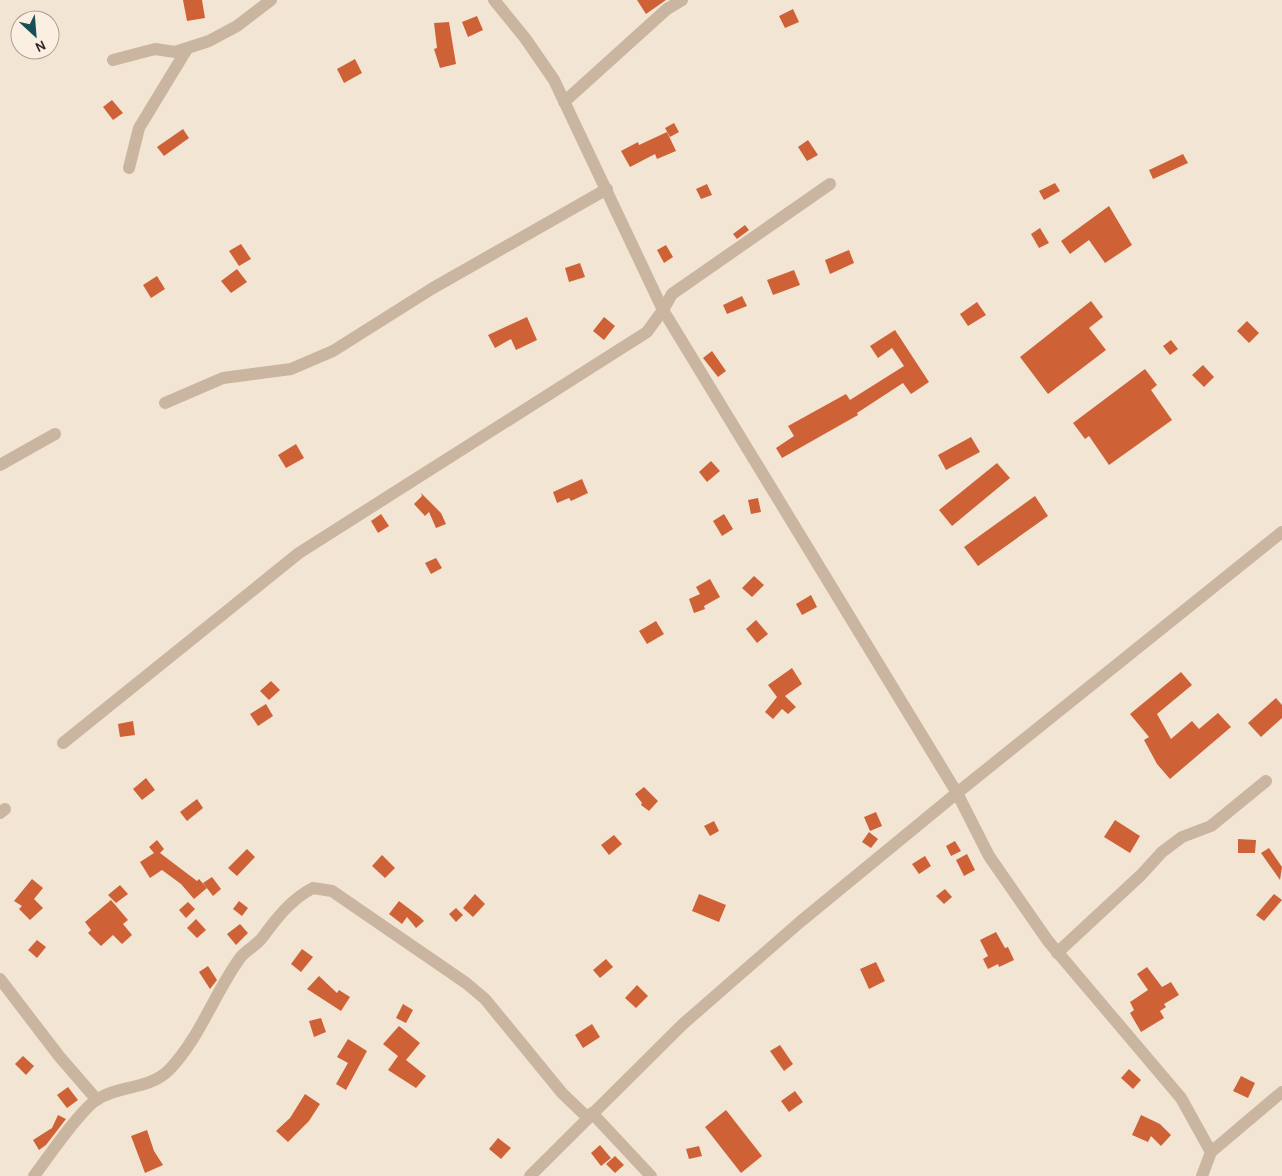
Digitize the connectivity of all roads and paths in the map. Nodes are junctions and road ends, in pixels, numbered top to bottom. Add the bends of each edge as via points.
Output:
1 (272, 0) edge
2 (494, 0) edge
3 (682, 0) edge
4 (187, 49) junction
5 (113, 60) dead end
6 (564, 102) junction
7 (129, 168) dead end
8 (830, 184) dead end
9 (607, 189) junction
10 (663, 310) junction
11 (165, 403) dead end
12 (55, 434) dead end
13 (0, 465) edge
14 (1282, 532) edge
15 (63, 743) dead end
16 (1266, 781) dead end
17 (957, 793) junction
18 (1057, 953) junction
19 (0, 979) edge
20 (1282, 1092) edge
21 (96, 1100) junction
22 (590, 1116) junction
23 (1211, 1152) junction
24 (34, 1176) edge
25 (530, 1176) edge
26 (651, 1176) edge
27 (1202, 1176) edge

1 - 4 street via 237,26
2 - 6 street via 554,80
3 - 6 street via 667,9
4 - 5 street via 175,52 155,49
4 - 7 street via 139,128
6 - 9 street
8 - 10 street via 672,294
9 - 10 street
9 - 11 street via 433,288 333,351 291,369 223,378
10 - 15 street via 646,332 299,553
10 - 17 street
12 - 13 street
14 - 17 street
16 - 18 street via 1211,826 1182,837 1162,852
17 - 18 street via 989,856
17 - 22 street via 800,922 683,1024
18 - 23 street via 1181,1098
19 - 21 street
20 - 23 street
21 - 22 street via 143,1084 168,1070 196,1035 243,954 258,942 290,904 307,891 319,888 332,891 466,983 485,999 562,1093
21 - 24 street
22 - 25 street
22 - 26 street
23 - 27 street

